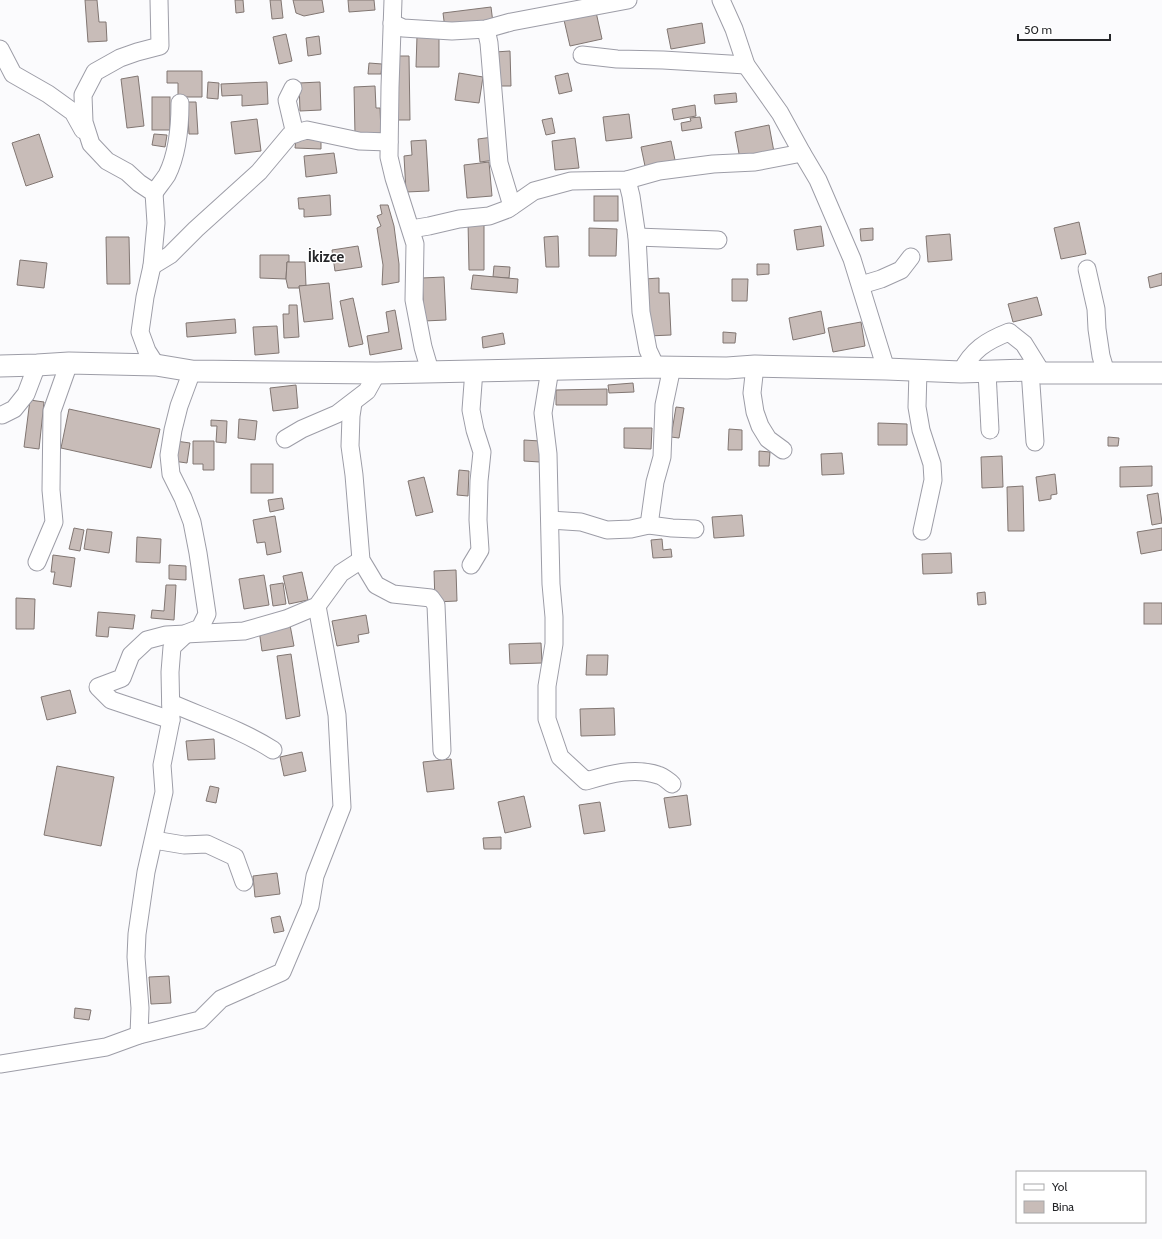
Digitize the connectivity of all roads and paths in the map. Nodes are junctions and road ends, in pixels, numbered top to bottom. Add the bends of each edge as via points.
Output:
1 (160, 0) edge
2 (393, 0) edge
3 (628, 0) edge
4 (721, 0) edge
5 (392, 23) junction
6 (486, 29) junction
7 (0, 49) edge
8 (582, 55) dead end
9 (746, 65) junction
10 (6, 74) edge
11 (293, 88) dead end
12 (180, 103) dead end
13 (295, 134) junction
14 (389, 142) junction
15 (91, 144) junction
16 (802, 153) junction
17 (627, 180) junction
18 (154, 193) junction
19 (512, 206) junction
20 (411, 229) junction
21 (637, 238) junction
22 (718, 240) dead end
23 (911, 257) dead end
24 (152, 266) junction
25 (1087, 269) dead end
26 (861, 285) junction
27 (69, 363) junction
28 (37, 365) junction
29 (156, 365) junction
30 (0, 366) edge
31 (755, 366) junction
32 (664, 367) junction
33 (550, 369) junction
34 (886, 369) junction
35 (474, 370) junction
36 (918, 370) junction
37 (192, 371) junction
38 (430, 371) junction
39 (1036, 371) junction
40 (961, 372) junction
41 (987, 372) junction
42 (377, 373) junction
43 (1106, 373) junction
44 (1162, 373) edge
45 (353, 402) junction
46 (2, 415) dead end
47 (990, 430) dead end
48 (285, 439) dead end
49 (1035, 442) dead end
50 (783, 450) dead end
51 (550, 520) junction
52 (649, 525) junction
53 (695, 528) dead end
54 (922, 531) dead end
55 (361, 560) junction
56 (37, 562) dead end
57 (471, 565) dead end
58 (317, 606) junction
59 (187, 633) junction
60 (171, 712) junction
61 (273, 750) dead end
62 (442, 751) dead end
63 (672, 784) dead end
64 (154, 840) junction
65 (244, 882) dead end
66 (138, 1035) junction
67 (0, 1064) edge

1 - 15 street via 160,46 120,58 96,72 83,94 84,122
2 - 5 street
3 - 6 street
4 - 9 street
5 - 6 street via 403,28 452,31
5 - 14 street
6 - 19 street via 499,163
7 - 10 street
8 - 9 street
9 - 16 street via 780,113
10 - 15 street via 48,94 73,112
11 - 13 street via 287,100
12 - 18 street via 180,126 175,150 166,176
13 - 14 street via 307,130 359,141
13 - 24 street via 290,135 259,172 170,254
14 - 20 street via 389,157 394,178
15 - 18 street via 108,161
16 - 17 street via 755,162 659,171
16 - 26 street via 818,180
17 - 19 street via 571,182 534,191
17 - 21 street
18 - 24 street via 156,223
19 - 20 street via 489,216
20 - 38 street via 415,244 414,300
21 - 22 street
21 - 32 street via 641,312 648,350
23 - 26 street via 901,270
24 - 29 street via 140,332
25 - 43 street
26 - 34 street
27 - 28 main road
27 - 29 main road
27 - 56 street via 52,411 51,490 54,522
28 - 30 main road
28 - 46 street via 26,394 14,409
29 - 37 main road
31 - 32 main road
31 - 34 main road
31 - 50 street via 752,393 755,412 768,439
32 - 33 main road
32 - 52 street via 662,457 655,482
33 - 35 main road
33 - 51 street via 543,413 548,454
34 - 36 main road
35 - 38 main road
35 - 57 street via 471,410 482,452 478,520 480,550
36 - 40 main road
36 - 54 street via 917,407 920,430 932,464 933,480
37 - 42 main road
37 - 59 street via 179,406 169,455 171,474 192,522 207,614 200,628
38 - 42 main road
39 - 40 street via 1024,344 1009,332 993,338 978,348
39 - 41 main road
39 - 43 main road
39 - 49 street
40 - 41 main road
41 - 47 street
42 - 45 street via 367,391
43 - 44 main road
45 - 48 street via 337,414 302,428
45 - 55 street via 350,446
51 - 52 street via 582,522 607,530
51 - 63 street via 554,644 547,686 547,719 560,757 586,781 633,771 660,775
52 - 53 street
55 - 58 street via 341,573
55 - 62 street via 376,585 392,594 431,598 436,605
58 - 59 street via 286,619 244,630
58 - 66 street via 337,715 342,807 316,876 310,906 282,972 221,999 200,1020
59 - 60 street via 172,647
59 - 60 street via 147,640 131,654 122,678 98,687 111,700
60 - 61 street via 230,728
60 - 64 street via 162,765 164,792
64 - 65 street via 184,846 207,844 235,857
64 - 66 street via 146,872 137,934 140,1008
66 - 67 street via 106,1047

